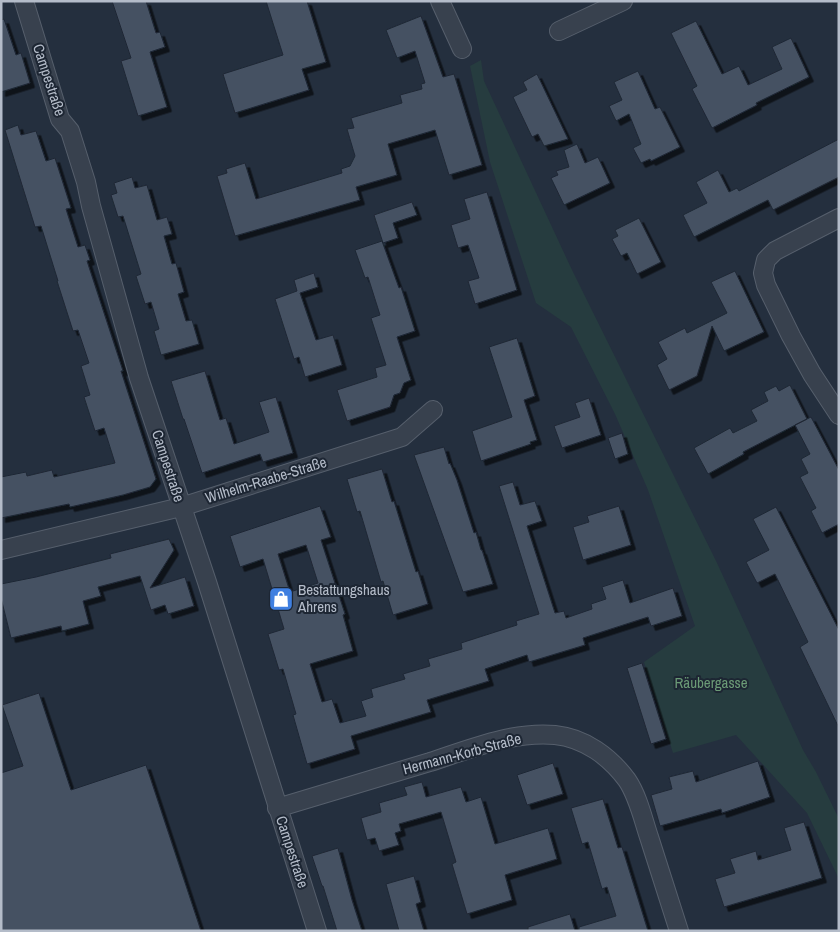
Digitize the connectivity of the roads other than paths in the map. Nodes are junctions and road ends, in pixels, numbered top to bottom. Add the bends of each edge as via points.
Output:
1 (24, 1) edge
2 (440, 1) edge
3 (623, 1) edge
4 (559, 31) dead end
5 (462, 49) dead end
6 (839, 218) edge
7 (433, 410) dead end
8 (839, 414) edge
9 (181, 507) junction
10 (1, 550) edge
11 (278, 808) junction
12 (317, 931) edge
13 (679, 931) edge

1 - 9 street, Campestraße via 60,119 70,132 86,182 139,378
2 - 5 street
3 - 4 street
6 - 8 street via 776,251 766,260 763,273 766,285 812,374
7 - 9 street, Wilhelm-Raabe-Straße via 402,437
9 - 10 street, Wilhelm-Raabe-Straße
9 - 11 street, Campestraße
11 - 12 street, Campestraße
11 - 13 street, Hermann-Korb-Straße via 518,737 558,735 577,740 613,763 628,782 639,806

